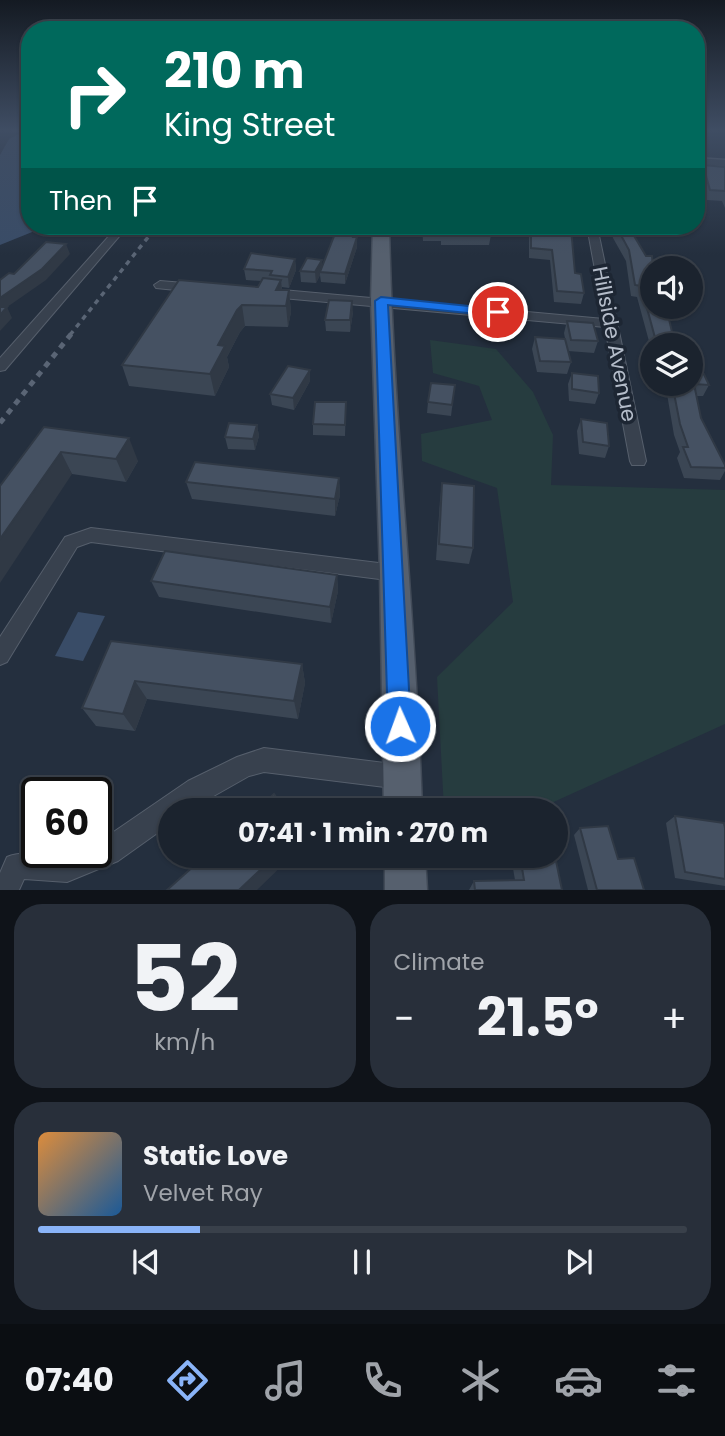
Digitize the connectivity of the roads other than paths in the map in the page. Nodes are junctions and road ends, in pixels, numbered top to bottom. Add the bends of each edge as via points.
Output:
1 (115, 235) edge
2 (381, 235) edge
3 (594, 235) edge
4 (160, 285) dead end
5 (215, 289) edge
6 (257, 292) edge
7 (381, 301) junction
8 (613, 324) junction
9 (0, 367) edge
10 (638, 461) dead end
11 (395, 573) junction
12 (0, 655) edge
13 (401, 776) junction
14 (402, 798) edge
15 (405, 868) edge
16 (8, 873) edge
17 (406, 890) edge

1 - 9 street
2 - 7 main road
3 - 8 street, Hillside Avenue
4 - 5 street
6 - 7 street
7 - 8 street
7 - 11 main road
8 - 10 street, Hillside Avenue
11 - 12 street via 91,535 71,542
11 - 13 main road
13 - 14 main road
13 - 16 street via 264,760 197,790 109,852 67,869
15 - 17 main road

